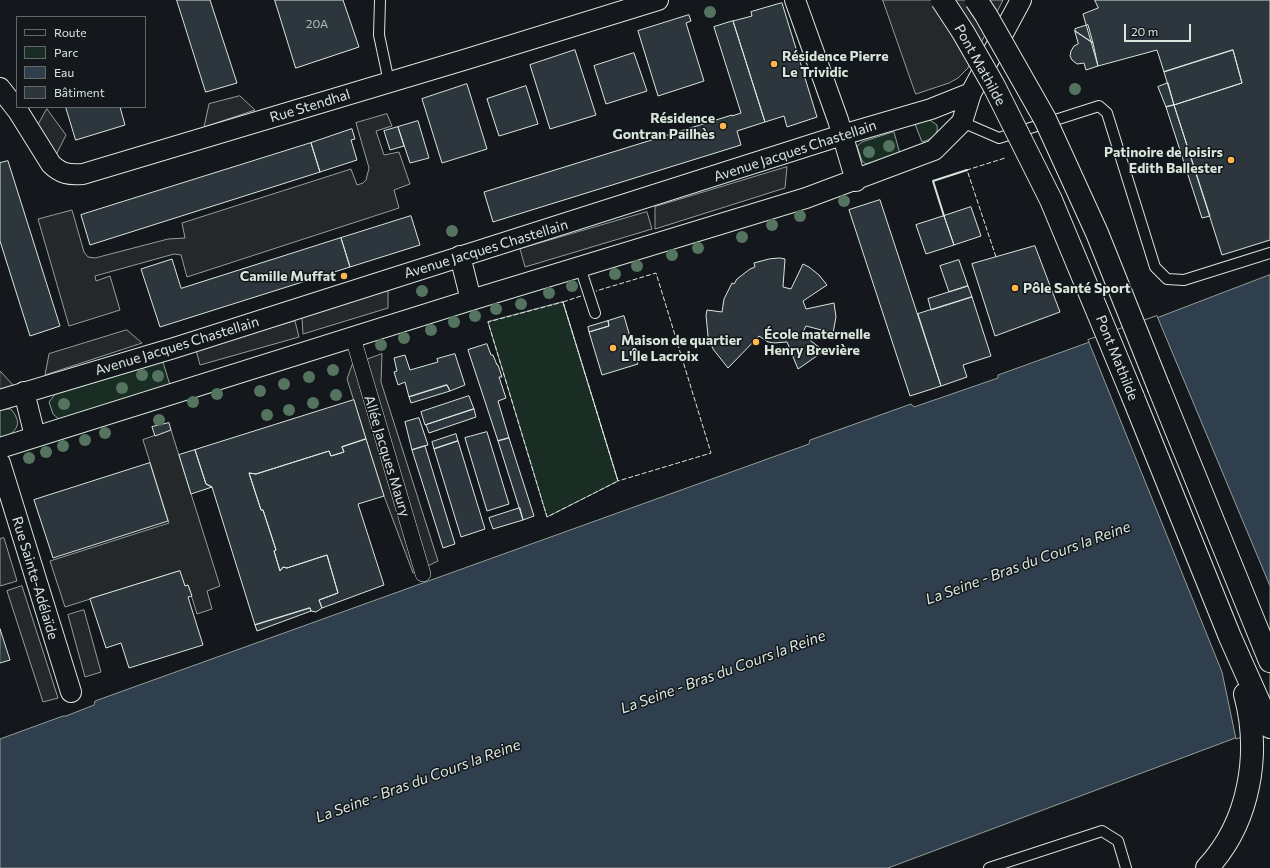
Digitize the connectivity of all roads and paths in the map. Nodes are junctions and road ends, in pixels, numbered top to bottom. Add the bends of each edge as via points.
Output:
1 (380, 0) edge
2 (658, 0) edge
3 (795, 0) edge
4 (942, 0) edge
5 (976, 0) edge
6 (1021, 0) edge
7 (389, 82) junction
8 (0, 88) edge
9 (971, 93) junction
10 (962, 122) junction
11 (842, 135) junction
12 (856, 180) junction
13 (1270, 252) edge
14 (460, 256) junction
15 (580, 267) junction
16 (471, 300) junction
17 (595, 314) dead end
18 (352, 338) junction
19 (24, 392) junction
20 (0, 400) edge
21 (35, 436) junction
22 (0, 448) edge
23 (0, 464) edge
24 (423, 574) dead end
25 (1230, 637) junction
26 (1270, 661) edge
27 (71, 692) dead end
28 (1270, 726) edge
29 (989, 868) edge
30 (1126, 868) edge
31 (1207, 868) edge

1 - 7 lane via 379,35
2 - 7 street, Rue Stendhal
3 - 11 street
4 - 25 main road, Pont Mathilde, bridge via 964,32 994,86 1051,200
5 - 26 main road, Pont Mathilde, bridge via 1045,119 1097,233
6 - 9 street
7 - 8 street, Rue Stendhal via 90,172 72,175 57,170 51,164 18,111
9 - 10 street
9 - 11 street, Avenue Jacques Chastellain via 931,109
10 - 12 street via 934,150
10 - 13 lane via 999,138 1099,106 1108,113 1155,267 1167,279 1184,280
11 - 12 street
11 - 14 street, Avenue Jacques Chastellain via 511,242
12 - 15 street via 806,198
14 - 16 street
14 - 19 street, Avenue Jacques Chastellain via 174,348
15 - 16 street
15 - 17 lane
16 - 18 street
18 - 21 street
18 - 24 street, Allée Jacques Maury
19 - 20 street, Avenue Jacques Chastellain
19 - 21 street
21 - 22 street
23 - 27 street, Rue Sainte-Adélaïde
25 - 28 main road, Pont Mathilde
25 - 31 main road via 1252,724 1251,767 1248,793 1239,818 1227,841
29 - 30 lane via 1102,831 1118,841

